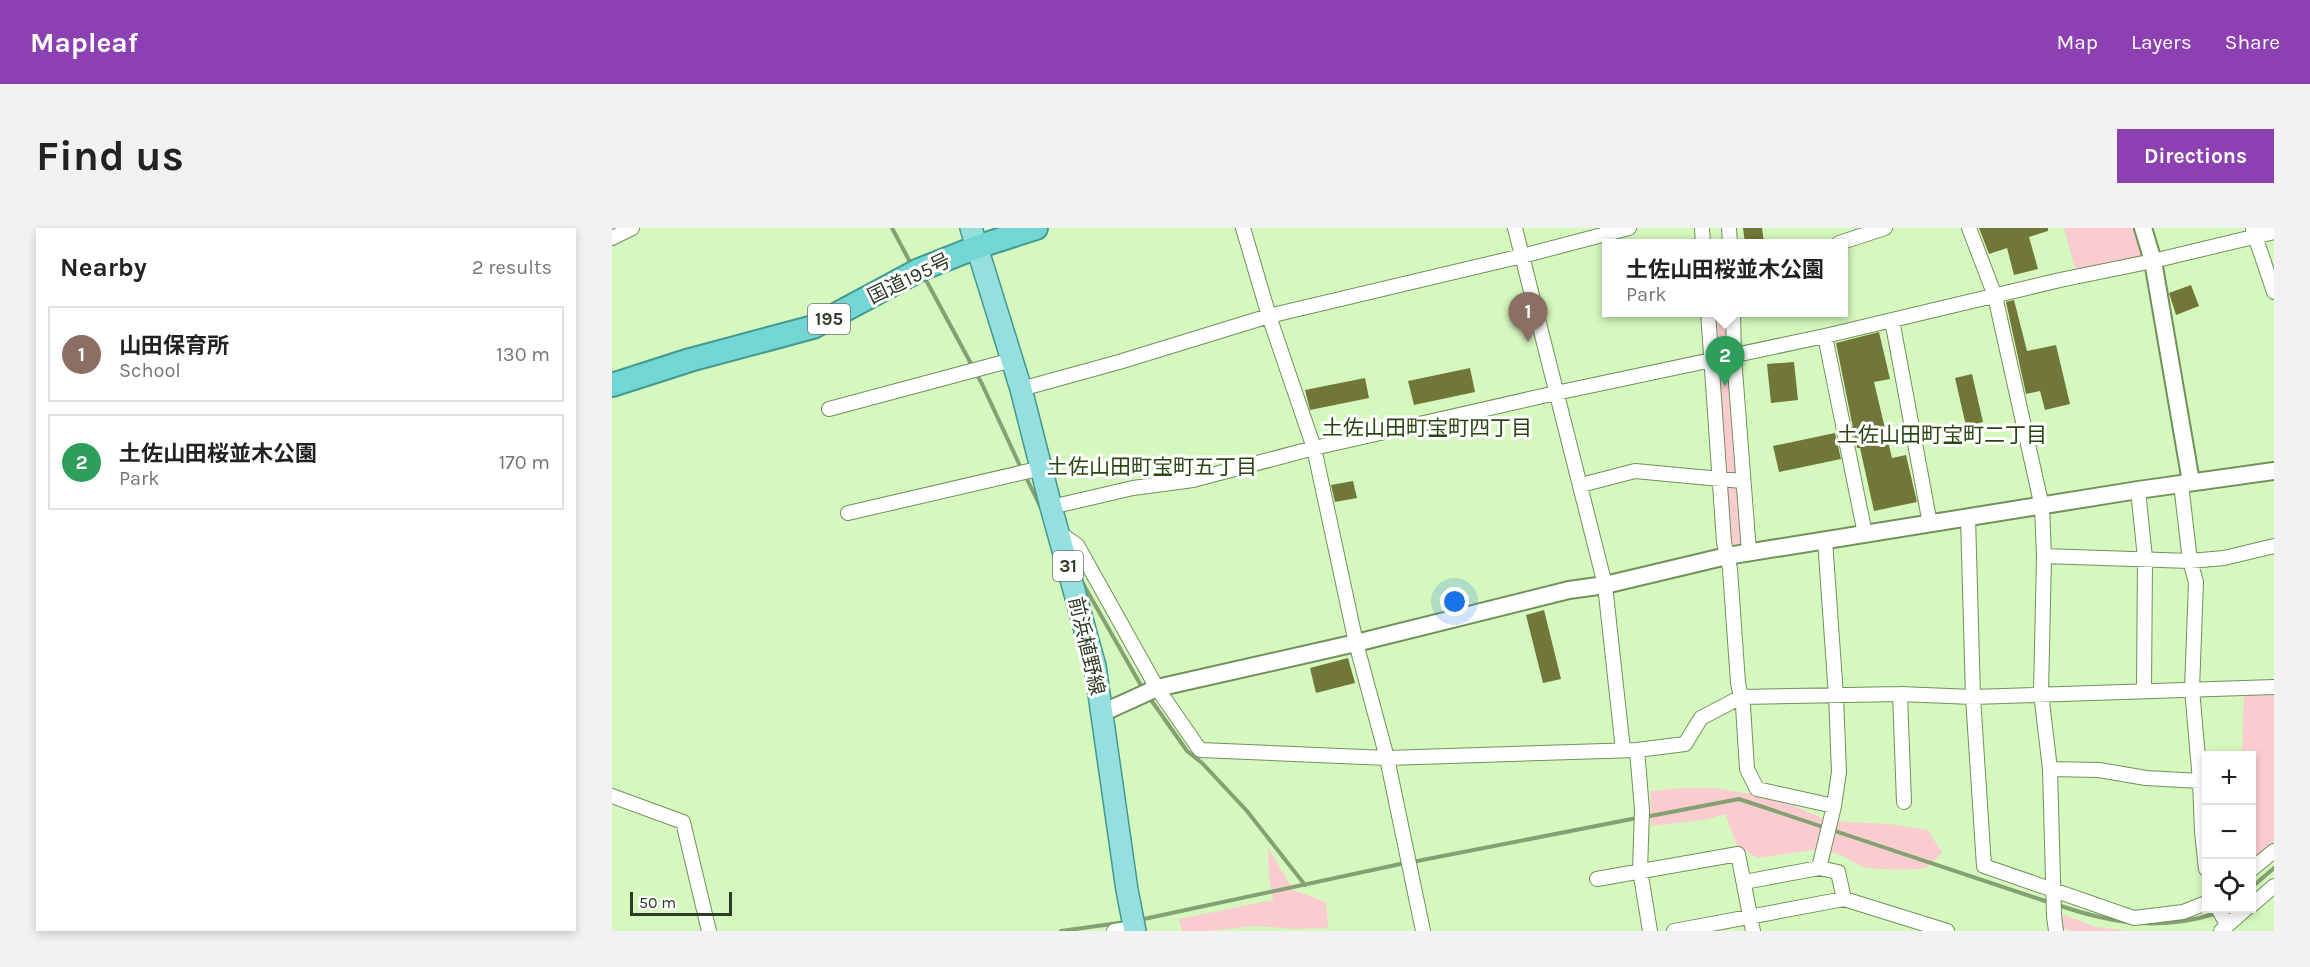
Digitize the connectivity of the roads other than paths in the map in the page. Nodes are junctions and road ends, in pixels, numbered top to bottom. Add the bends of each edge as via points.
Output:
1 (632, 228) edge
2 (1036, 228) edge
3 (1243, 228) edge
4 (1515, 228) edge
5 (1629, 228) edge
6 (1885, 228) edge
7 (1970, 228) edge
8 (2143, 228) edge
9 (2274, 231) edge
10 (2253, 232) edge
11 (974, 237) edge
12 (612, 238) edge
13 (1848, 240) edge
14 (1522, 256) junction
15 (2153, 261) junction
16 (2274, 292) edge
17 (1995, 296) junction
18 (1269, 316) junction
19 (1708, 317) edge
20 (1733, 317) edge
21 (1892, 320) junction
22 (1825, 336) junction
23 (1734, 357) junction
24 (1012, 360) junction
25 (1711, 362) junction
26 (612, 385) edge
27 (1021, 389) junction
28 (1556, 393) junction
29 (829, 409) dead end
30 (1314, 448) junction
31 (1030, 471) junction
32 (2274, 471) edge
33 (1720, 480) junction
34 (1742, 481) junction
35 (2186, 483) junction
36 (1581, 485) junction
37 (2138, 490) junction
38 (1051, 507) junction
39 (2042, 507) junction
40 (848, 513) dead end
41 (1968, 517) junction
42 (1930, 524) junction
43 (1057, 531) junction
44 (1865, 534) junction
45 (1825, 540) junction
46 (2274, 546) edge
47 (1749, 552) junction
48 (1727, 556) junction
49 (2044, 556) junction
50 (2145, 558) junction
51 (2190, 561) junction
52 (1605, 585) junction
53 (1356, 643) junction
54 (2274, 687) edge
55 (2192, 689) junction
56 (2144, 690) junction
57 (1150, 692) junction
58 (2041, 693) junction
59 (1900, 694) junction
60 (1836, 696) junction
61 (1742, 697) junction
62 (1973, 697) junction
63 (1102, 713) junction
64 (1623, 750) junction
65 (1637, 750) junction
66 (1388, 758) junction
67 (2050, 770) junction
68 (2200, 781) junction
69 (612, 796) edge
70 (1904, 802) dead end
71 (1834, 806) junction
72 (2274, 851) edge
73 (2205, 859) edge
74 (2256, 866) edge
75 (1819, 868) junction
76 (1640, 870) junction
77 (1597, 879) dead end
78 (1744, 882) junction
79 (2274, 886) edge
80 (2054, 894) junction
81 (1844, 899) junction
82 (2256, 902) edge
83 (2202, 905) edge
84 (2219, 913) edge
85 (2242, 913) edge
86 (1134, 924) edge
87 (1751, 924) edge
88 (2224, 928) edge
89 (709, 931) edge
90 (1114, 931) edge
91 (1423, 931) edge
92 (1650, 931) edge
93 (1674, 931) edge
94 (1947, 931) edge
95 (2056, 931) edge

1 - 12 street
2 - 11 highway, 国道195号 / 195
3 - 18 street
4 - 14 street
5 - 14 street
6 - 13 street
7 - 17 street
8 - 15 street
9 - 10 street
10 - 15 street
10 - 16 street
11 - 24 main road, 前浜植野線 / 31
11 - 26 highway, 国道195号 / 195 via 813,327
14 - 18 street
14 - 28 street
15 - 17 street
15 - 35 street
17 - 21 street
17 - 39 street
18 - 27 street
18 - 30 street
19 - 25 street
20 - 23 street
21 - 22 street
21 - 42 street
22 - 23 street
22 - 44 street
23 - 25 street
23 - 34 street
24 - 27 main road, 前浜植野線 / 31
24 - 29 street
25 - 28 street
25 - 33 street
27 - 31 main road, 前浜植野線 / 31
28 - 30 street
28 - 36 street
30 - 38 street via 1193,480 1132,488
30 - 53 street
31 - 38 main road, 前浜植野線 / 31
31 - 40 street
32 - 35 street
33 - 34 street
33 - 36 street via 1635,471
33 - 48 street
34 - 47 street
35 - 37 street
35 - 51 street
36 - 52 street
37 - 39 street
37 - 50 street
38 - 43 main road, 前浜植野線 / 31
39 - 41 street
39 - 49 street
41 - 42 street
41 - 62 street
42 - 44 street
43 - 57 street via 1077,545
43 - 63 main road, 前浜植野線 / 31 via 1095,666
44 - 45 street
45 - 47 street
45 - 60 street
46 - 51 street via 2224,558
47 - 48 street
48 - 52 street
48 - 61 street
49 - 50 street
49 - 58 street
50 - 51 street
50 - 56 street
51 - 55 street via 2196,582
52 - 53 street via 1569,590
52 - 64 street
53 - 57 street
53 - 66 street
54 - 55 street
55 - 56 street
55 - 68 street
56 - 58 street
57 - 63 street
57 - 66 street via 1200,750
58 - 62 street
58 - 67 street
59 - 60 street
59 - 62 street
59 - 70 street
60 - 61 street
60 - 71 street via 1839,771
61 - 65 street via 1701,718 1685,744
61 - 71 street via 1747,769 1757,789
62 - 80 street via 1984,866
63 - 86 main road, 前浜植野線 / 31
64 - 65 street
64 - 66 street
65 - 76 street via 1642,810
66 - 91 street
67 - 68 street via 2099,770
67 - 80 street
68 - 73 street
69 - 89 street via 683,822
71 - 75 street
72 - 74 street
75 - 78 street
75 - 81 street via 1838,872
76 - 77 street
76 - 78 street via 1738,854
76 - 92 street
78 - 87 street
79 - 82 street
80 - 83 street via 2134,918 2183,912
80 - 95 street
81 - 87 street
81 - 94 street
84 - 88 street
85 - 88 street
86 - 90 street
87 - 93 street

